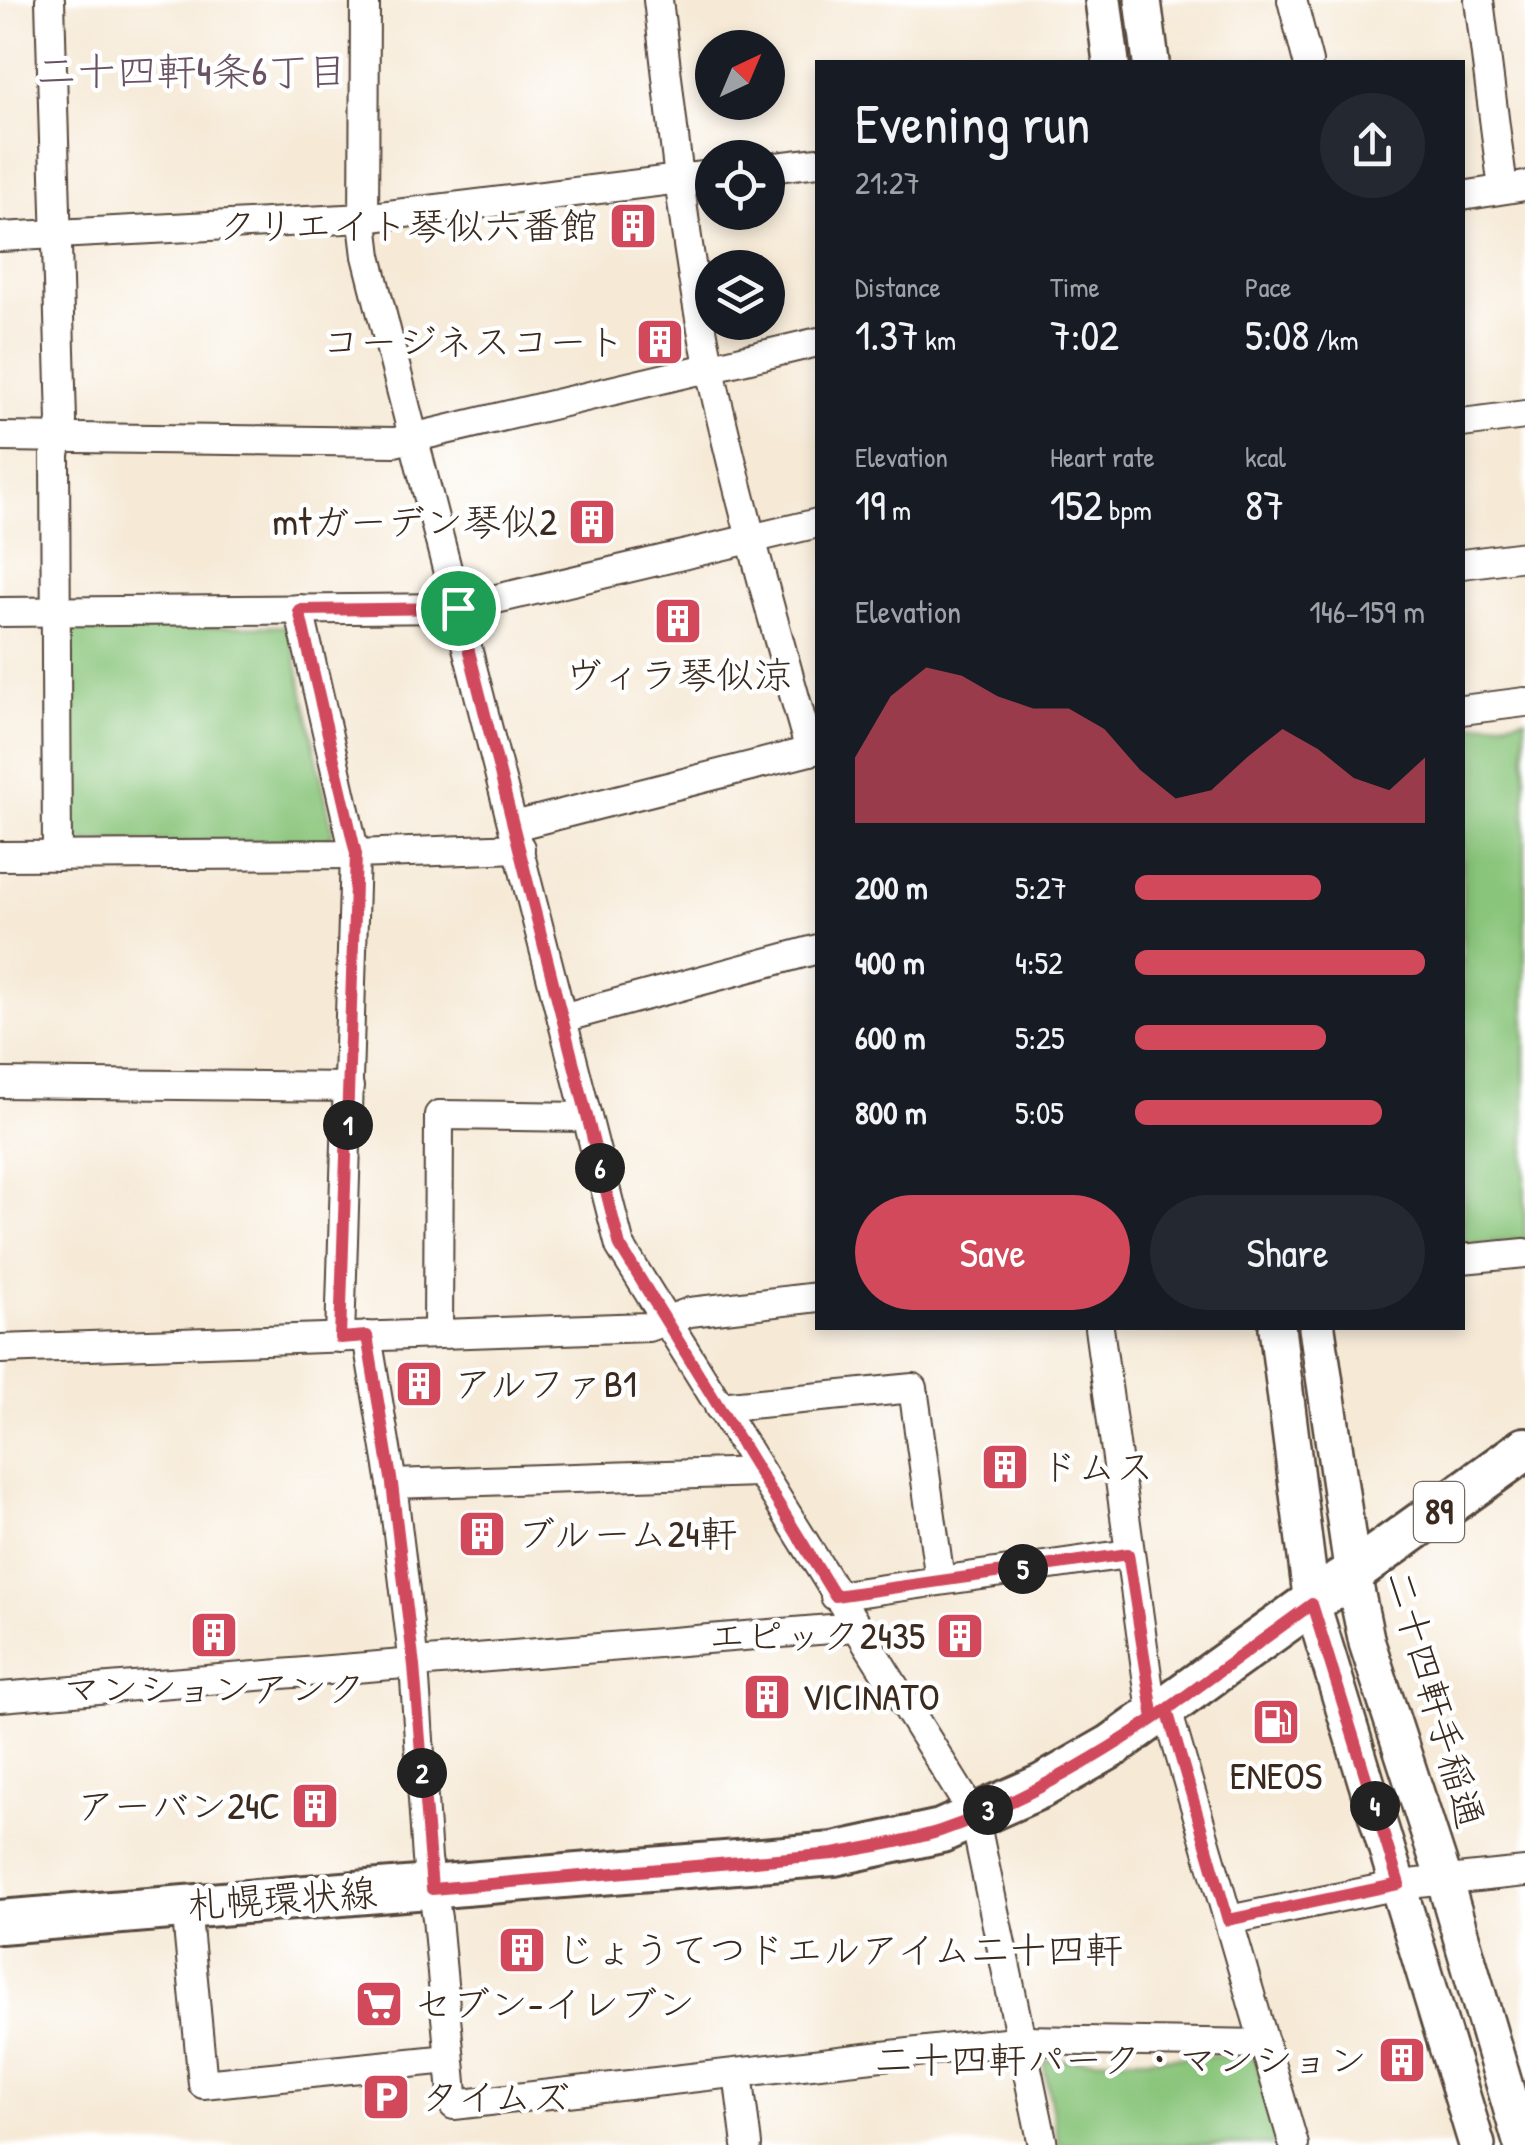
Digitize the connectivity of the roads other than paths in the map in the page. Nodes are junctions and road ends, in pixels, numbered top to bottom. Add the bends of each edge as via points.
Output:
1 (50, 0) edge
2 (365, 0) edge
3 (658, 0) edge
4 (1103, 0) edge
5 (1143, 0) edge
6 (1292, 0) edge
7 (1479, 0) edge
8 (1111, 60) edge
9 (1152, 60) edge
10 (1307, 60) edge
11 (815, 162) edge
12 (785, 166) edge
13 (695, 178) edge
14 (680, 180) junction
15 (1514, 188) edge
16 (1465, 196) edge
17 (364, 218) junction
18 (56, 234) junction
19 (0, 237) edge
20 (815, 343) edge
21 (709, 366) junction
22 (1525, 415) edge
23 (1465, 423) edge
24 (415, 436) junction
25 (0, 437) edge
26 (59, 438) junction
27 (815, 523) edge
28 (750, 538) junction
29 (1525, 556) edge
30 (1465, 564) edge
31 (458, 608) junction
32 (299, 610) junction
33 (0, 612) edge
34 (55, 612) junction
35 (1525, 702) edge
36 (1465, 710) edge
37 (814, 750) edge
38 (517, 837) junction
39 (356, 854) junction
40 (0, 856) edge
41 (58, 856) junction
42 (815, 950) edge
43 (562, 1018) junction
44 (0, 1083) edge
45 (349, 1087) junction
46 (587, 1116) junction
47 (1525, 1253) edge
48 (1465, 1259) edge
49 (815, 1298) edge
50 (666, 1321) junction
51 (1099, 1330) edge
52 (1276, 1330) edge
53 (1318, 1330) edge
54 (438, 1334) junction
55 (353, 1337) junction
56 (0, 1349) edge
57 (718, 1407) junction
58 (1525, 1449) edge
59 (759, 1472) junction
60 (392, 1484) junction
61 (1128, 1554) junction
62 (1353, 1574) junction
63 (940, 1580) junction
64 (835, 1596) junction
65 (1312, 1604) junction
66 (855, 1628) junction
67 (414, 1666) junction
68 (0, 1697) edge
69 (1160, 1714) junction
70 (974, 1816) junction
71 (1525, 1872) edge
72 (1444, 1882) junction
73 (1399, 1884) junction
74 (432, 1889) junction
75 (186, 1906) junction
76 (1228, 1920) junction
77 (0, 1922) edge
78 (1022, 2040) junction
79 (1265, 2044) junction
80 (449, 2059) junction
81 (738, 2072) junction
82 (747, 2145) edge
83 (1043, 2145) edge
84 (1294, 2145) edge
85 (1477, 2145) edge
86 (1522, 2145) edge

1 - 18 street
2 - 17 street
3 - 14 street
4 - 8 street
5 - 9 street
6 - 10 street
7 - 15 street
11 - 12 street
13 - 14 street
14 - 17 street
14 - 21 street
15 - 16 street
17 - 18 street
17 - 24 street via 367,256
18 - 19 street
18 - 26 street
20 - 21 street
21 - 24 street
21 - 28 street
22 - 23 street
24 - 26 street via 394,442
24 - 31 street
25 - 26 street
26 - 34 street
27 - 28 street
28 - 31 street
28 - 37 street
29 - 30 street
31 - 32 street
31 - 38 street
32 - 34 street
32 - 39 street
33 - 34 street
34 - 41 street
35 - 36 street
37 - 38 street
38 - 39 street
38 - 43 street
39 - 41 street
39 - 45 street
40 - 41 street
42 - 43 street
43 - 46 street
44 - 45 street
45 - 55 street
46 - 50 street via 620,1246
46 - 54 street via 439,1115
47 - 48 street
49 - 50 street via 690,1312
50 - 54 street
50 - 57 street
51 - 61 street
52 - 65 street
53 - 62 street, 二十四軒手稲通
54 - 55 street
55 - 56 street
55 - 60 street
57 - 59 street
57 - 63 street via 913,1388
58 - 62 main road, 札幌環状線 / 89
59 - 60 street
59 - 64 street
60 - 67 street
61 - 63 street
61 - 69 street
62 - 65 main road, 札幌環状線 / 89
62 - 72 street, 二十四軒手稲通 via 1367,1643
63 - 64 street
64 - 66 street
65 - 69 main road, 札幌環状線 / 89
65 - 73 street
66 - 67 street
66 - 70 street
67 - 68 street
67 - 74 street
69 - 70 main road, 札幌環状線 / 89 via 1042,1786
69 - 76 street
70 - 74 main road, 札幌環状線 / 89 via 834,1854
70 - 78 street
71 - 72 street
72 - 73 street
72 - 86 street, 二十四軒手稲通
73 - 76 street
73 - 85 street
74 - 75 main road, 札幌環状線 / 89
74 - 80 street
75 - 77 main road, 札幌環状線 / 89
75 - 80 street via 203,2084
76 - 79 street
78 - 79 street
78 - 81 street
78 - 83 street
79 - 84 street
80 - 81 street via 454,2105
81 - 82 street

